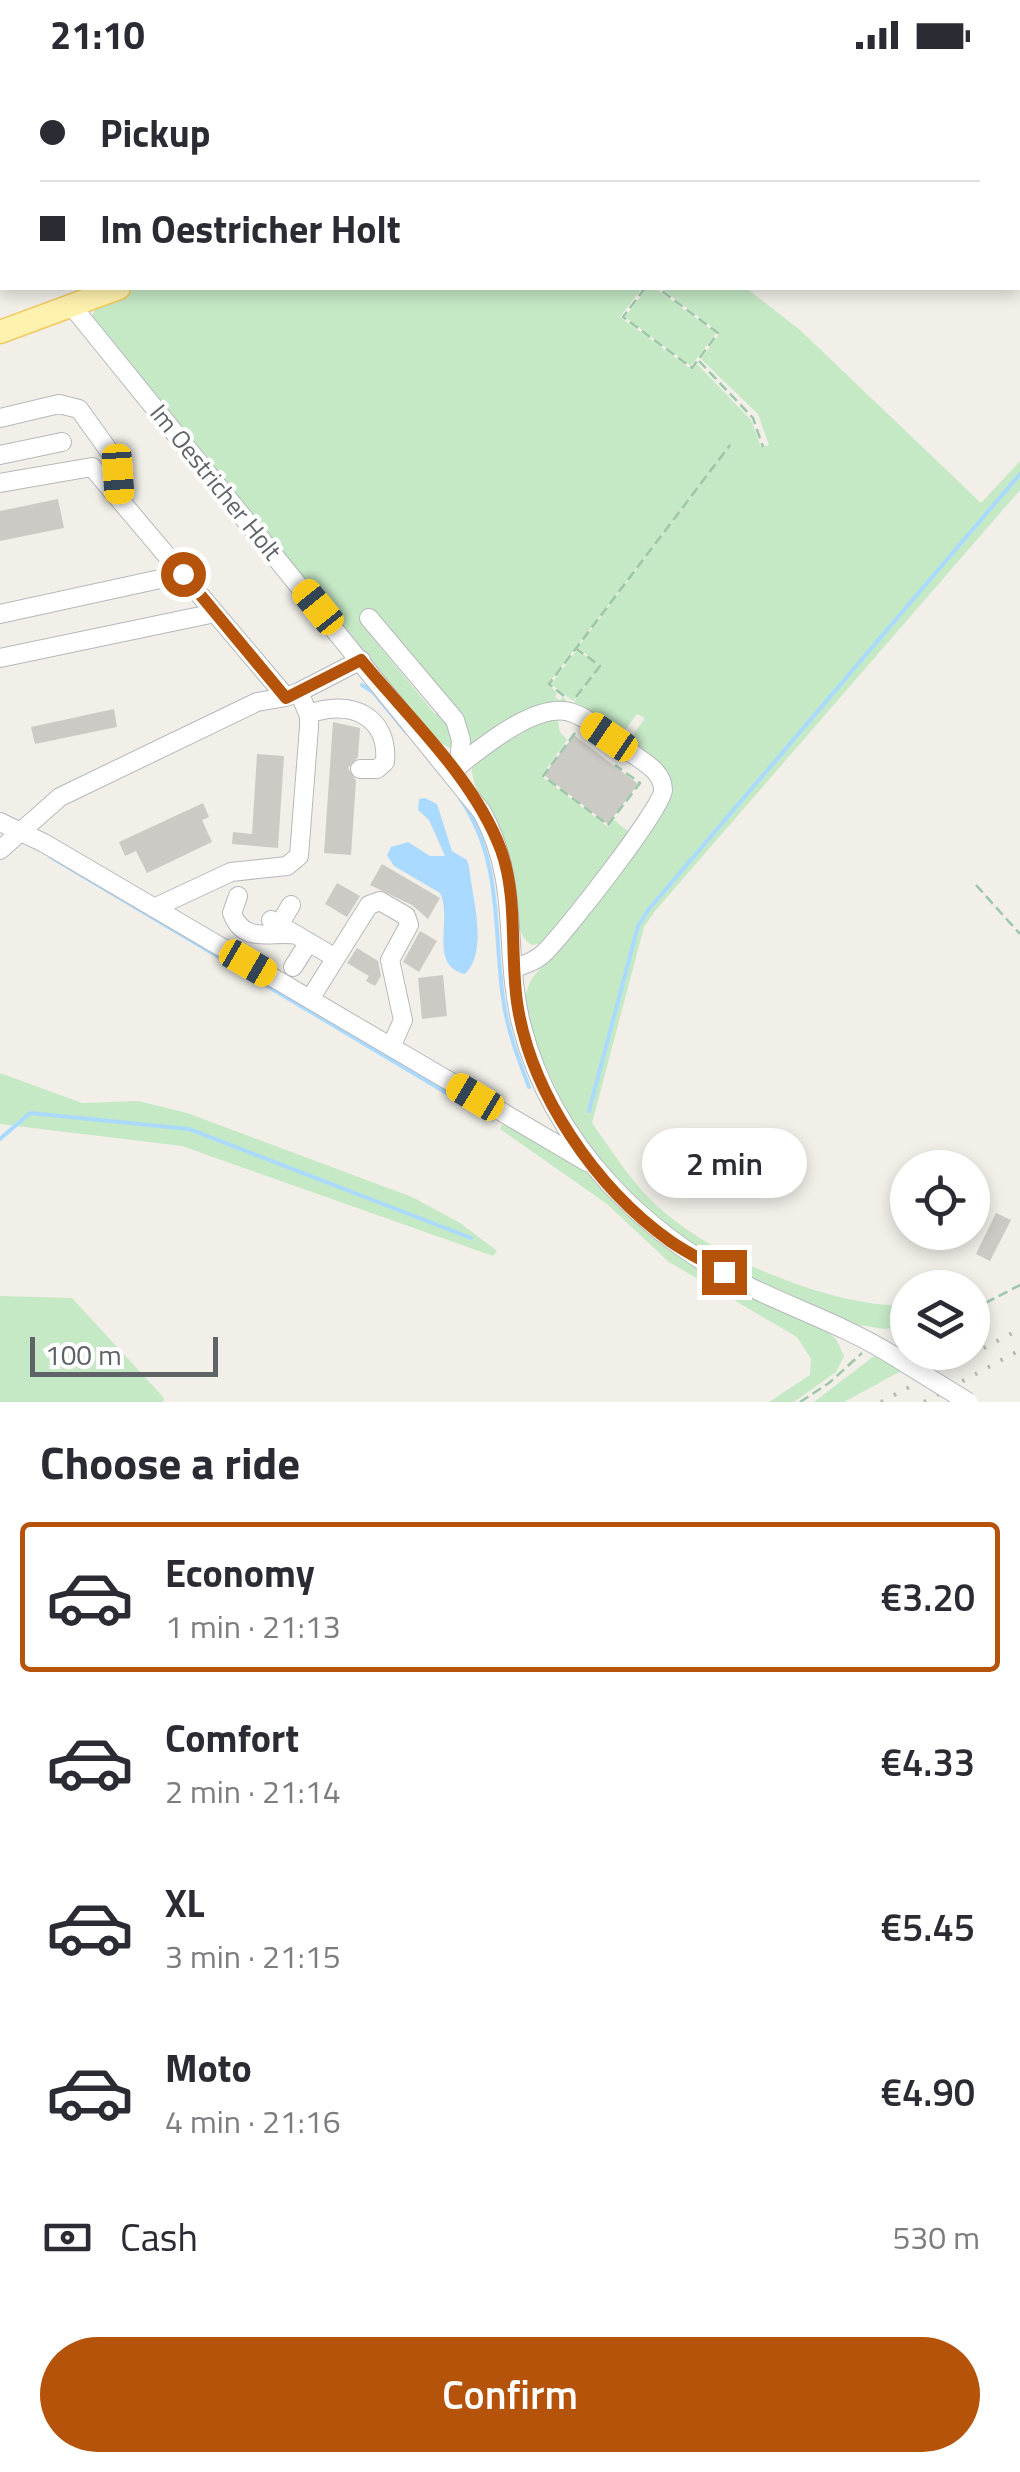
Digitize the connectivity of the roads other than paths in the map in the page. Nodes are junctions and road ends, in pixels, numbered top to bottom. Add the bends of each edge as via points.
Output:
1 (113, 290) edge
2 (71, 305) junction
3 (0, 332) edge
4 (0, 418) edge
5 (62, 442) dead end
6 (0, 455) edge
7 (0, 483) edge
8 (120, 499) junction
9 (183, 574) junction
10 (215, 613) junction
11 (0, 614) edge
12 (370, 618) dead end
13 (0, 658) edge
14 (361, 660) junction
15 (292, 695) junction
16 (308, 714) junction
17 (360, 768) dead end
18 (456, 768) junction
19 (0, 822) edge
20 (19, 833) junction
21 (0, 850) edge
22 (238, 896) dead end
23 (291, 905) dead end
24 (154, 908) junction
25 (303, 939) junction
26 (334, 957) junction
27 (293, 967) dead end
28 (514, 968) junction
29 (310, 999) junction
30 (390, 1047) junction
31 (550, 1097) junction
32 (525, 1125) junction
33 (592, 1164) junction
34 (968, 1402) edge

1 - 2 main road
2 - 3 main road
2 - 14 street, Im Oestricher Holt
4 - 8 street via 59,404 78,409 112,455
5 - 6 street
7 - 8 street via 87,465
8 - 9 street
9 - 10 street
9 - 11 street
10 - 13 street
10 - 15 street
12 - 18 street via 455,720 461,740
14 - 15 street
14 - 18 street, Im Oestricher Holt
15 - 16 street
15 - 20 street via 257,702 71,791
16 - 17 street via 356,712 376,723 385,736 385,762 377,770
16 - 24 street via 299,856 287,866 231,872
18 - 28 street, Im Oestricher Holt via 502,854
18 - 28 street via 518,725 576,712 655,770 663,788 662,800 546,951
19 - 20 street
20 - 21 street
20 - 24 street
22 - 25 street via 236,923 263,938
23 - 25 street via 275,922
24 - 29 street
25 - 26 street
25 - 27 street
26 - 29 street
26 - 30 street via 372,903 380,901 408,919 390,960 403,1020
28 - 31 street, Im Oestricher Holt via 521,1024
29 - 30 street
30 - 32 street
31 - 32 street
31 - 33 street, Im Oestricher Holt
32 - 33 street
33 - 34 street, Im Oestricher Holt, bridge via 670,1242 750,1288 871,1342

